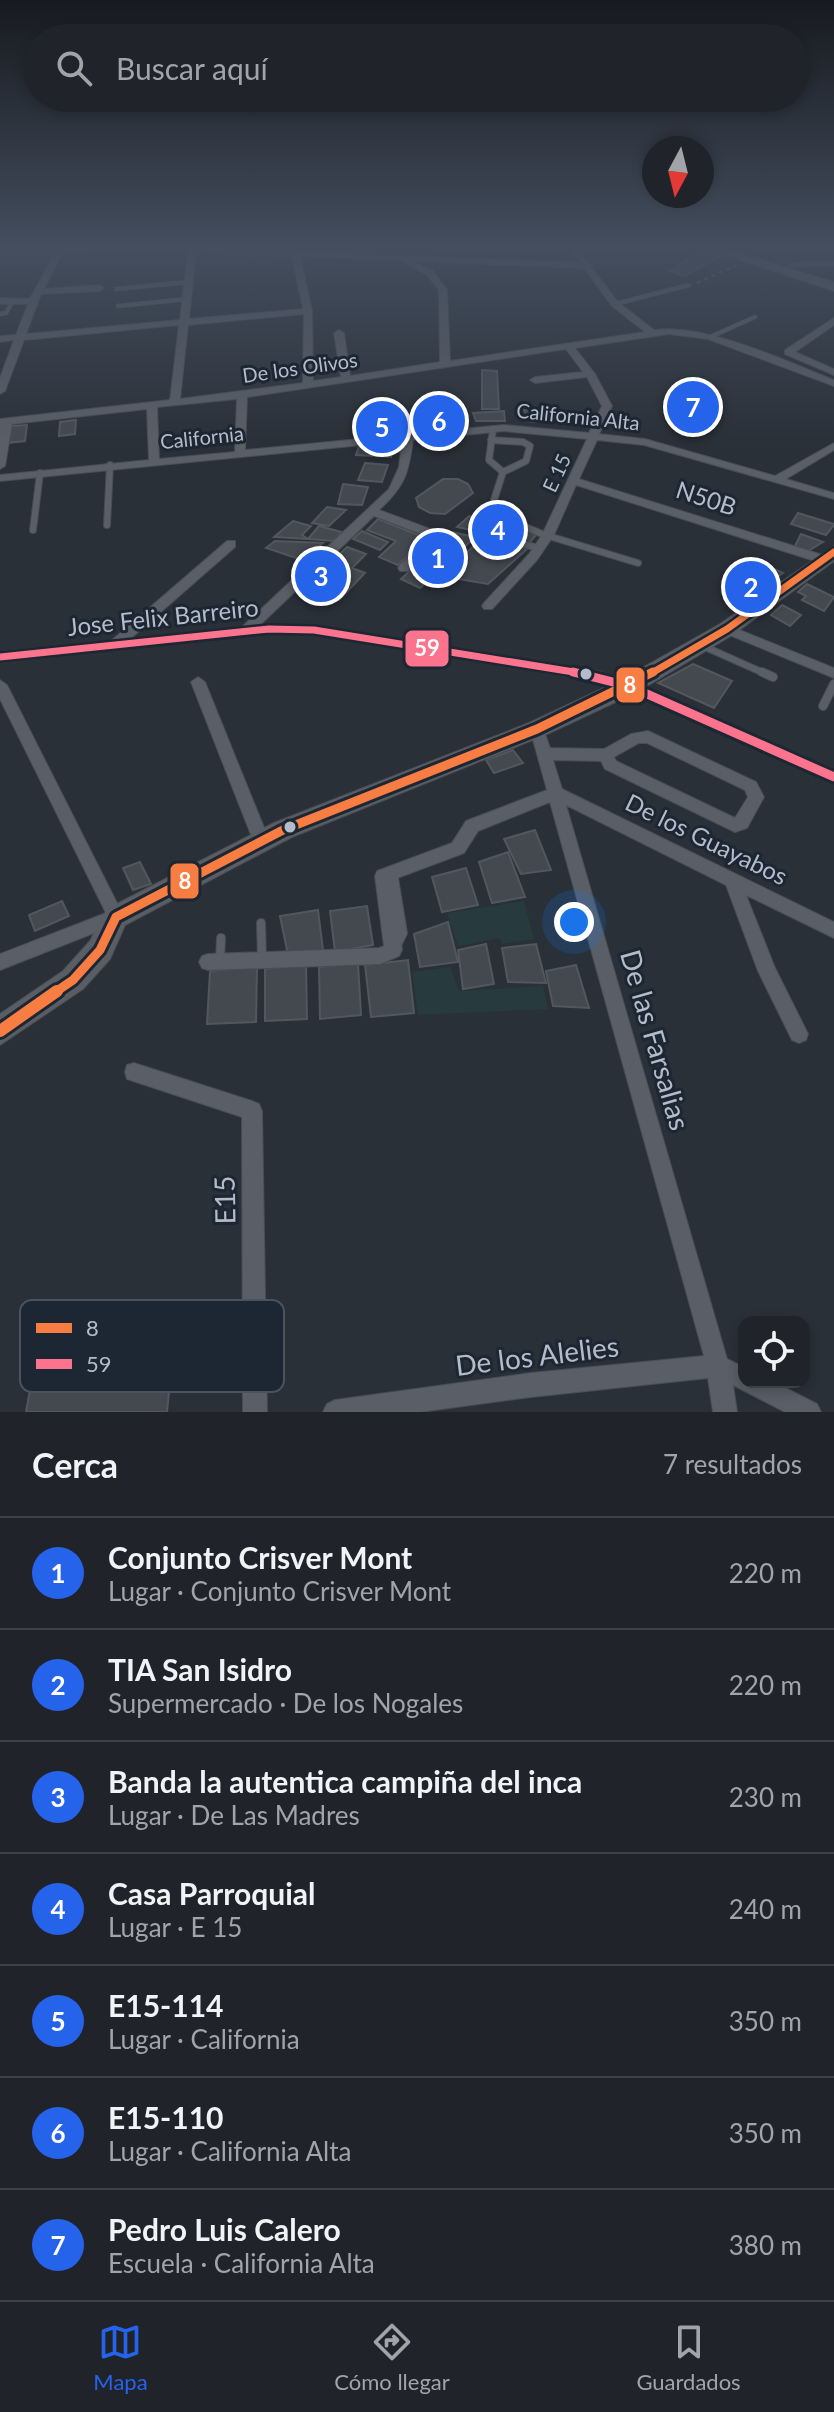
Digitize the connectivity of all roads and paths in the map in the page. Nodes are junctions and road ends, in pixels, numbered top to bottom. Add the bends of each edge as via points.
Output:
1 (308, 311) edge
2 (31, 312) edge
3 (186, 312) edge
4 (297, 312) edge
5 (444, 312) edge
6 (625, 312) edge
7 (755, 317) dead end
8 (185, 321) junction
9 (834, 321) edge
10 (651, 332) junction
11 (339, 333) dead end
12 (710, 337) junction
13 (21, 338) junction
14 (0, 339) edge
15 (569, 347) junction
16 (445, 365) junction
17 (834, 372) edge
18 (590, 374) junction
19 (346, 379) junction
20 (535, 380) dead end
21 (834, 383) edge
22 (308, 385) junction
23 (0, 391) edge
24 (242, 395) junction
25 (175, 402) junction
26 (152, 405) junction
27 (4, 422) edge
28 (492, 434) junction
29 (596, 434) junction
30 (408, 436) junction
31 (834, 446) edge
32 (240, 452) junction
33 (154, 461) junction
34 (110, 465) junction
35 (0, 466) edge
36 (503, 472) junction
37 (40, 473) junction
38 (0, 478) edge
39 (776, 480) junction
40 (574, 481) junction
41 (834, 496) edge
42 (374, 512) junction
43 (107, 525) dead end
44 (33, 530) dead end
45 (476, 533) dead end
46 (548, 535) junction
47 (231, 544) dead end
48 (539, 548) junction
49 (829, 556) edge
50 (638, 563) dead end
51 (404, 568) dead end
52 (488, 606) dead end
53 (727, 629) junction
54 (244, 633) junction
55 (115, 645) junction
56 (701, 645) junction
57 (0, 657) edge
58 (834, 673) edge
59 (773, 677) dead end
60 (198, 682) dead end
61 (834, 684) edge
62 (0, 685) edge
63 (629, 686) junction
64 (823, 706) dead end
65 (537, 729) junction
66 (546, 754) junction
67 (606, 755) junction
68 (834, 777) edge
69 (556, 793) junction
70 (261, 840) junction
71 (732, 879) junction
72 (116, 917) junction
73 (261, 923) dead end
74 (834, 930) edge
75 (221, 938) dead end
76 (262, 960) junction
77 (0, 962) edge
78 (214, 962) joint
79 (0, 1031) edge
80 (799, 1034) dead end
81 (134, 1072) dead end
82 (254, 1300) edge
83 (718, 1366) junction
84 (738, 1376) edge
85 (762, 1388) edge
86 (255, 1392) edge
87 (255, 1412) edge
88 (335, 1412) edge
89 (725, 1412) edge
90 (809, 1412) edge

1 - 22 street
2 - 13 street
3 - 8 street
4 - 8 street
5 - 16 street
6 - 10 street
7 - 12 lane
8 - 13 street
8 - 25 street
9 - 17 street via 788,352
10 - 12 street, De los Olivos
10 - 15 street, De los Olivos
11 - 19 street
12 - 21 street, De los Olivos
13 - 14 street
13 - 23 street
15 - 16 street, De los Olivos
15 - 18 street, E 15
16 - 19 street, De los Olivos
18 - 20 street
18 - 29 street, E 15 via 607,406
19 - 22 street, De los Olivos
22 - 24 street, De los Olivos
24 - 25 street, De los Olivos
24 - 32 street
25 - 26 street, De los Olivos
26 - 27 street, De los Olivos
26 - 33 street
27 - 35 street
28 - 29 street, California Alta
28 - 30 street, California Alta
28 - 36 lane via 491,465
28 - 36 lane via 530,446 526,461
29 - 39 street, California Alta via 669,448
29 - 40 street, E 15
30 - 32 street, California
30 - 42 street via 394,490
31 - 39 street
32 - 33 street, California
33 - 34 street, California
34 - 37 street, California
34 - 43 lane
36 - 46 lane via 494,500 499,516
37 - 38 street, California
37 - 44 lane
39 - 41 street, California Alta
40 - 46 street, E 15
40 - 49 street, N50B
42 - 51 street via 437,536
42 - 54 street
45 - 48 lane
46 - 48 street, E 15
46 - 50 lane
47 - 55 street
48 - 52 street, E 15
49 - 53 street
53 - 56 street
53 - 58 street
54 - 55 street, Jose Felix Barreiro
54 - 63 street, Jose Felix Barreiro via 314,630 590,675
55 - 57 street, Jose Felix Barreiro
56 - 59 lane
56 - 63 street
60 - 70 street
61 - 64 lane
62 - 72 street
63 - 65 street
63 - 68 street, Jose Felix Barreiro
65 - 66 street, De las Farsalias
65 - 70 street
66 - 67 street
66 - 69 street, De las Farsalias
67 - 67 street via 610,765 735,826 756,797 751,786 648,737
69 - 71 street, De los Guayabos
69 - 76 street via 472,826 458,848 388,874 393,950 380,956
69 - 83 street, De las Farsalias
70 - 72 street
71 - 74 street, De los Guayabos
71 - 80 street via 767,971
72 - 77 street
72 - 79 street via 100,950 73,980
73 - 76 lane
75 - 78 lane
76 - 78 street
81 - 82 street, E15 via 252,1111
83 - 84 street
83 - 88 street, De los Alelies
83 - 89 street, De las Farsalias
85 - 90 street
86 - 87 street, E15

